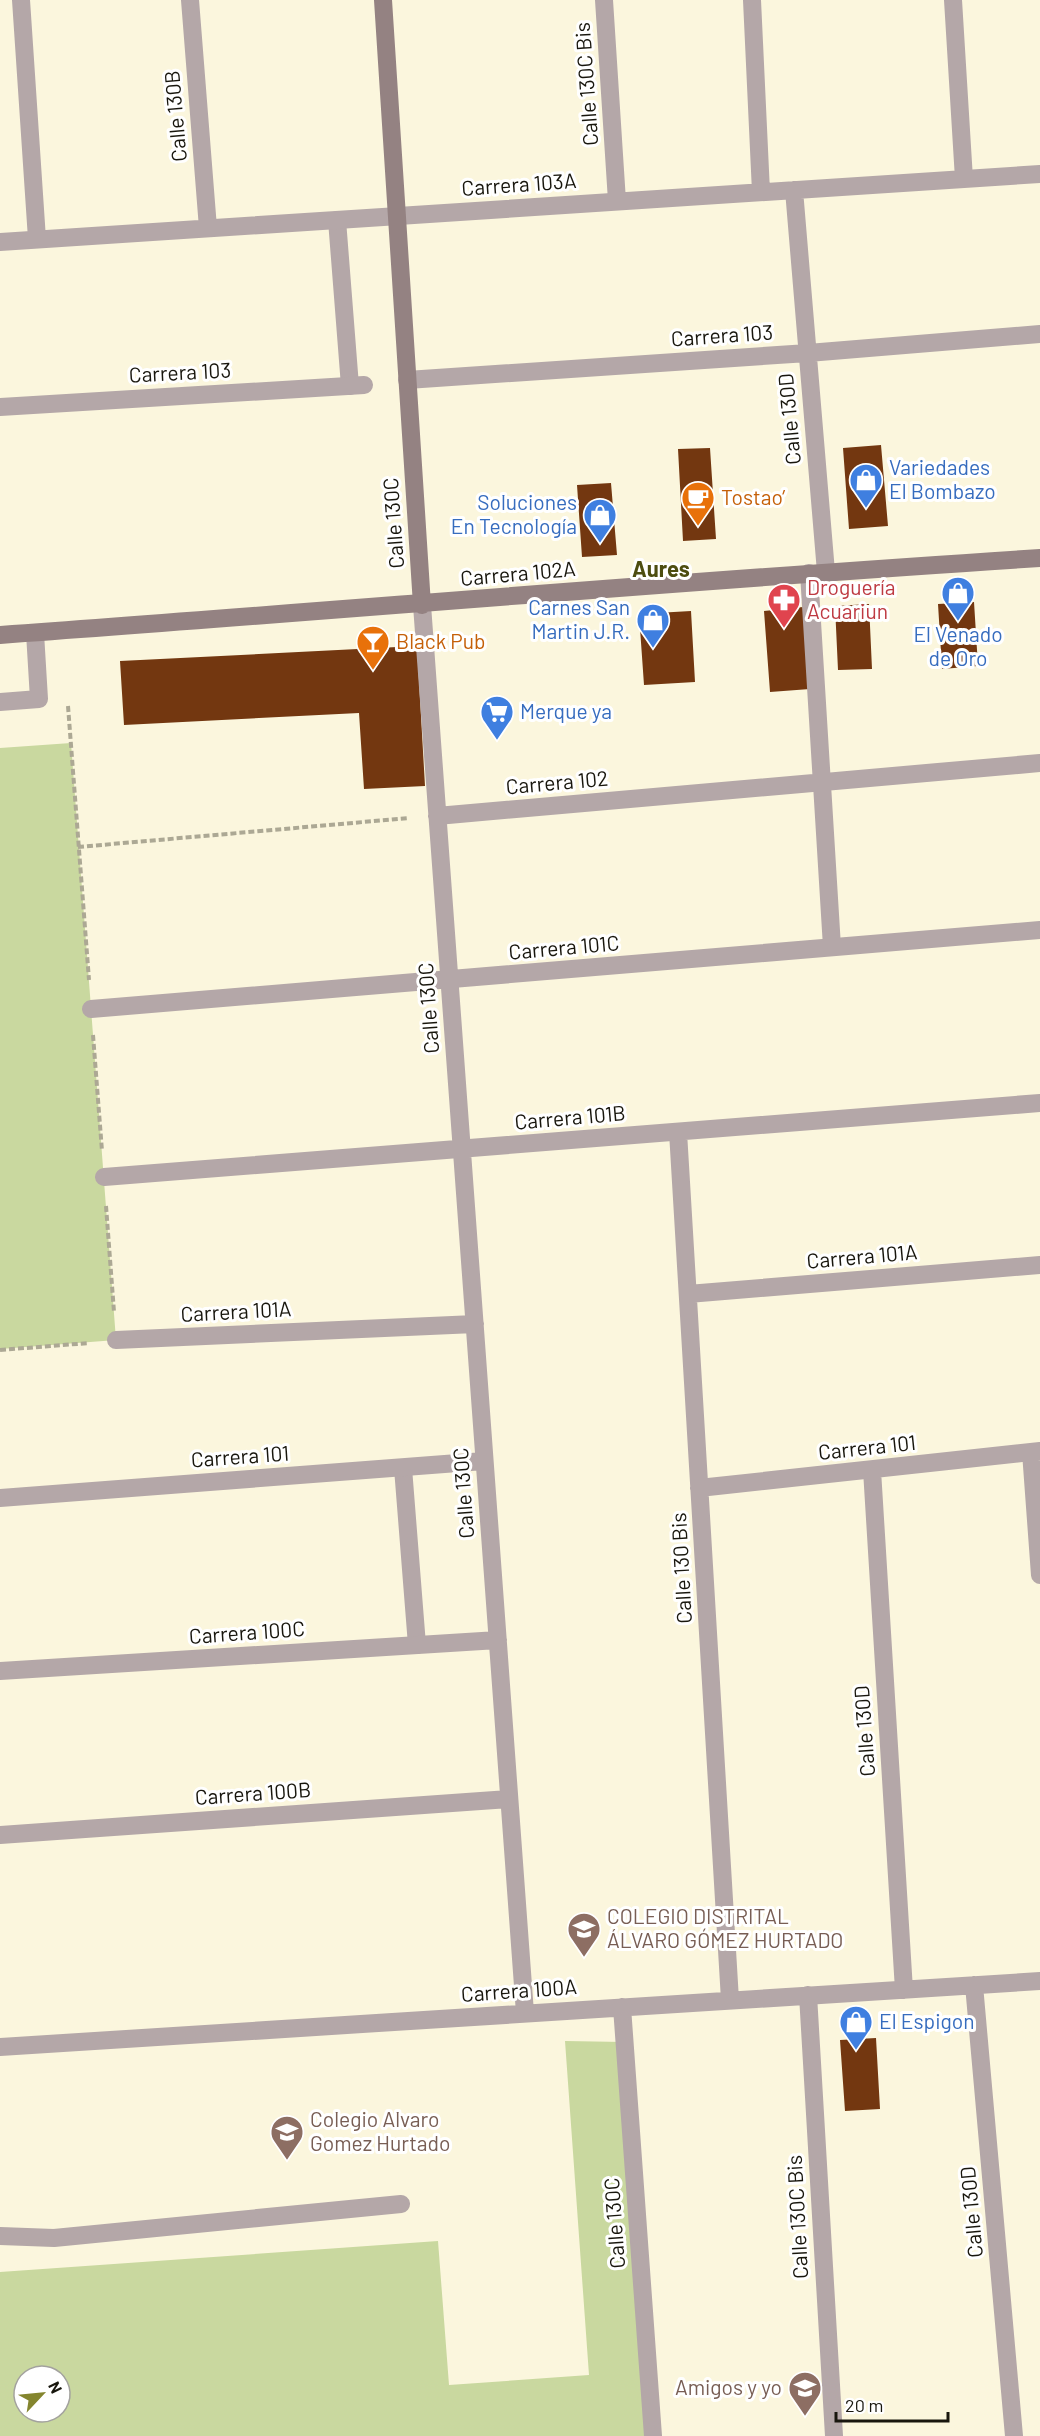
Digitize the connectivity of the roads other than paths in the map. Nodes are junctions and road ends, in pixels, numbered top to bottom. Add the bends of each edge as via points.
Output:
1 (21, 0) edge
2 (189, 0) edge
3 (383, 0) edge
4 (604, 0) edge
5 (752, 0) edge
6 (953, 0) edge
7 (1040, 174) edge
8 (964, 179) junction
9 (794, 190) junction
10 (761, 192) junction
11 (617, 201) junction
12 (397, 216) junction
13 (338, 220) junction
14 (208, 228) junction
15 (37, 239) junction
16 (0, 242) edge
17 (1040, 334) edge
18 (807, 353) junction
19 (407, 380) junction
20 (0, 406) edge
21 (1040, 558) edge
22 (817, 573) junction
23 (422, 605) junction
24 (35, 633) junction
25 (0, 635) edge
26 (0, 702) edge
27 (1040, 763) edge
28 (822, 782) junction
29 (437, 816) junction
30 (1040, 930) edge
31 (832, 948) junction
32 (449, 980) junction
33 (91, 1009) dead end
34 (1040, 1103) edge
35 (678, 1132) junction
36 (462, 1150) junction
37 (104, 1177) dead end
38 (1040, 1265) edge
39 (688, 1294) junction
40 (474, 1324) junction
41 (116, 1340) road end
42 (1035, 1452) edge
43 (484, 1461) junction
44 (403, 1468) junction
45 (872, 1470) junction
46 (699, 1488) junction
47 (0, 1498) edge
48 (1040, 1575) edge
49 (498, 1640) junction
50 (417, 1645) junction
51 (0, 1671) edge
52 (509, 1799) junction
53 (0, 1835) edge
54 (1040, 1981) edge
55 (974, 1985) junction
56 (904, 1990) junction
57 (808, 1995) junction
58 (730, 2000) junction
59 (622, 2007) junction
60 (525, 2013) junction
61 (0, 2047) edge
62 (401, 2204) dead end
63 (0, 2235) edge
64 (653, 2436) edge
65 (834, 2436) edge
66 (1014, 2436) edge

1 - 15 street
2 - 14 street, Calle 130B
3 - 12 street, Calle 130C
4 - 11 street, Calle 130C Bis
5 - 10 street
6 - 8 street
7 - 8 street, Carrera 103A
8 - 9 street, Carrera 103A
9 - 10 street, Carrera 103A
9 - 18 street, Calle 130D
10 - 11 street, Carrera 103A
11 - 12 street, Carrera 103A
12 - 13 street, Carrera 103A
12 - 19 street, Calle 130C
13 - 14 street, Carrera 103A
13 - 20 street, Carrera 103 via 357,386
14 - 15 street, Carrera 103A
15 - 16 street, Carrera 103A
17 - 18 street, Carrera 103
18 - 19 street, Carrera 103
18 - 22 street, Calle 130D
19 - 23 street, Calle 130C
21 - 22 street, Carrera 102A
22 - 23 street, Carrera 102A
22 - 28 street, Calle 130D
23 - 24 street, Carrera 102A
23 - 29 street, Calle 130C
24 - 25 street, Carrera 102A
24 - 26 street via 39,699
27 - 28 street, Carrera 102
28 - 29 street, Carrera 102
28 - 31 street, Calle 130D
29 - 32 street, Calle 130C
30 - 31 street, Carrera 101C
31 - 32 street, Carrera 101C
32 - 33 street, Carrera 101C
32 - 36 street, Calle 130C
34 - 35 street, Carrera 101B
35 - 36 street, Carrera 101B
35 - 39 street, Calle 130 Bis
36 - 37 street, Carrera 101B
36 - 40 street, Calle 130C
38 - 39 street, Carrera 101A
39 - 46 street, Calle 130 Bis
40 - 41 street, Carrera 101A
40 - 43 street, Calle 130C
42 - 45 street, Carrera 101
42 - 48 street
43 - 44 street, Carrera 101
43 - 49 street, Calle 130C
44 - 47 street, Carrera 101
44 - 50 street
45 - 46 street, Carrera 101
45 - 56 street, Calle 130D
46 - 58 street, Calle 130 Bis
49 - 50 street, Carrera 100C
49 - 52 street, Calle 130C
50 - 51 street, Carrera 100C
52 - 53 street, Carrera 100B
52 - 60 street, Calle 130C
54 - 55 street, Carrera 100A
55 - 56 street, Carrera 100A
55 - 66 street, Calle 130D
56 - 57 street, Carrera 100A
57 - 58 street, Carrera 100A
57 - 65 street, Calle 130C Bis
58 - 59 street, Carrera 100A
59 - 60 street, Carrera 100A
59 - 64 street, Calle 130C
60 - 61 street, Carrera 100A
62 - 63 street via 54,2238

